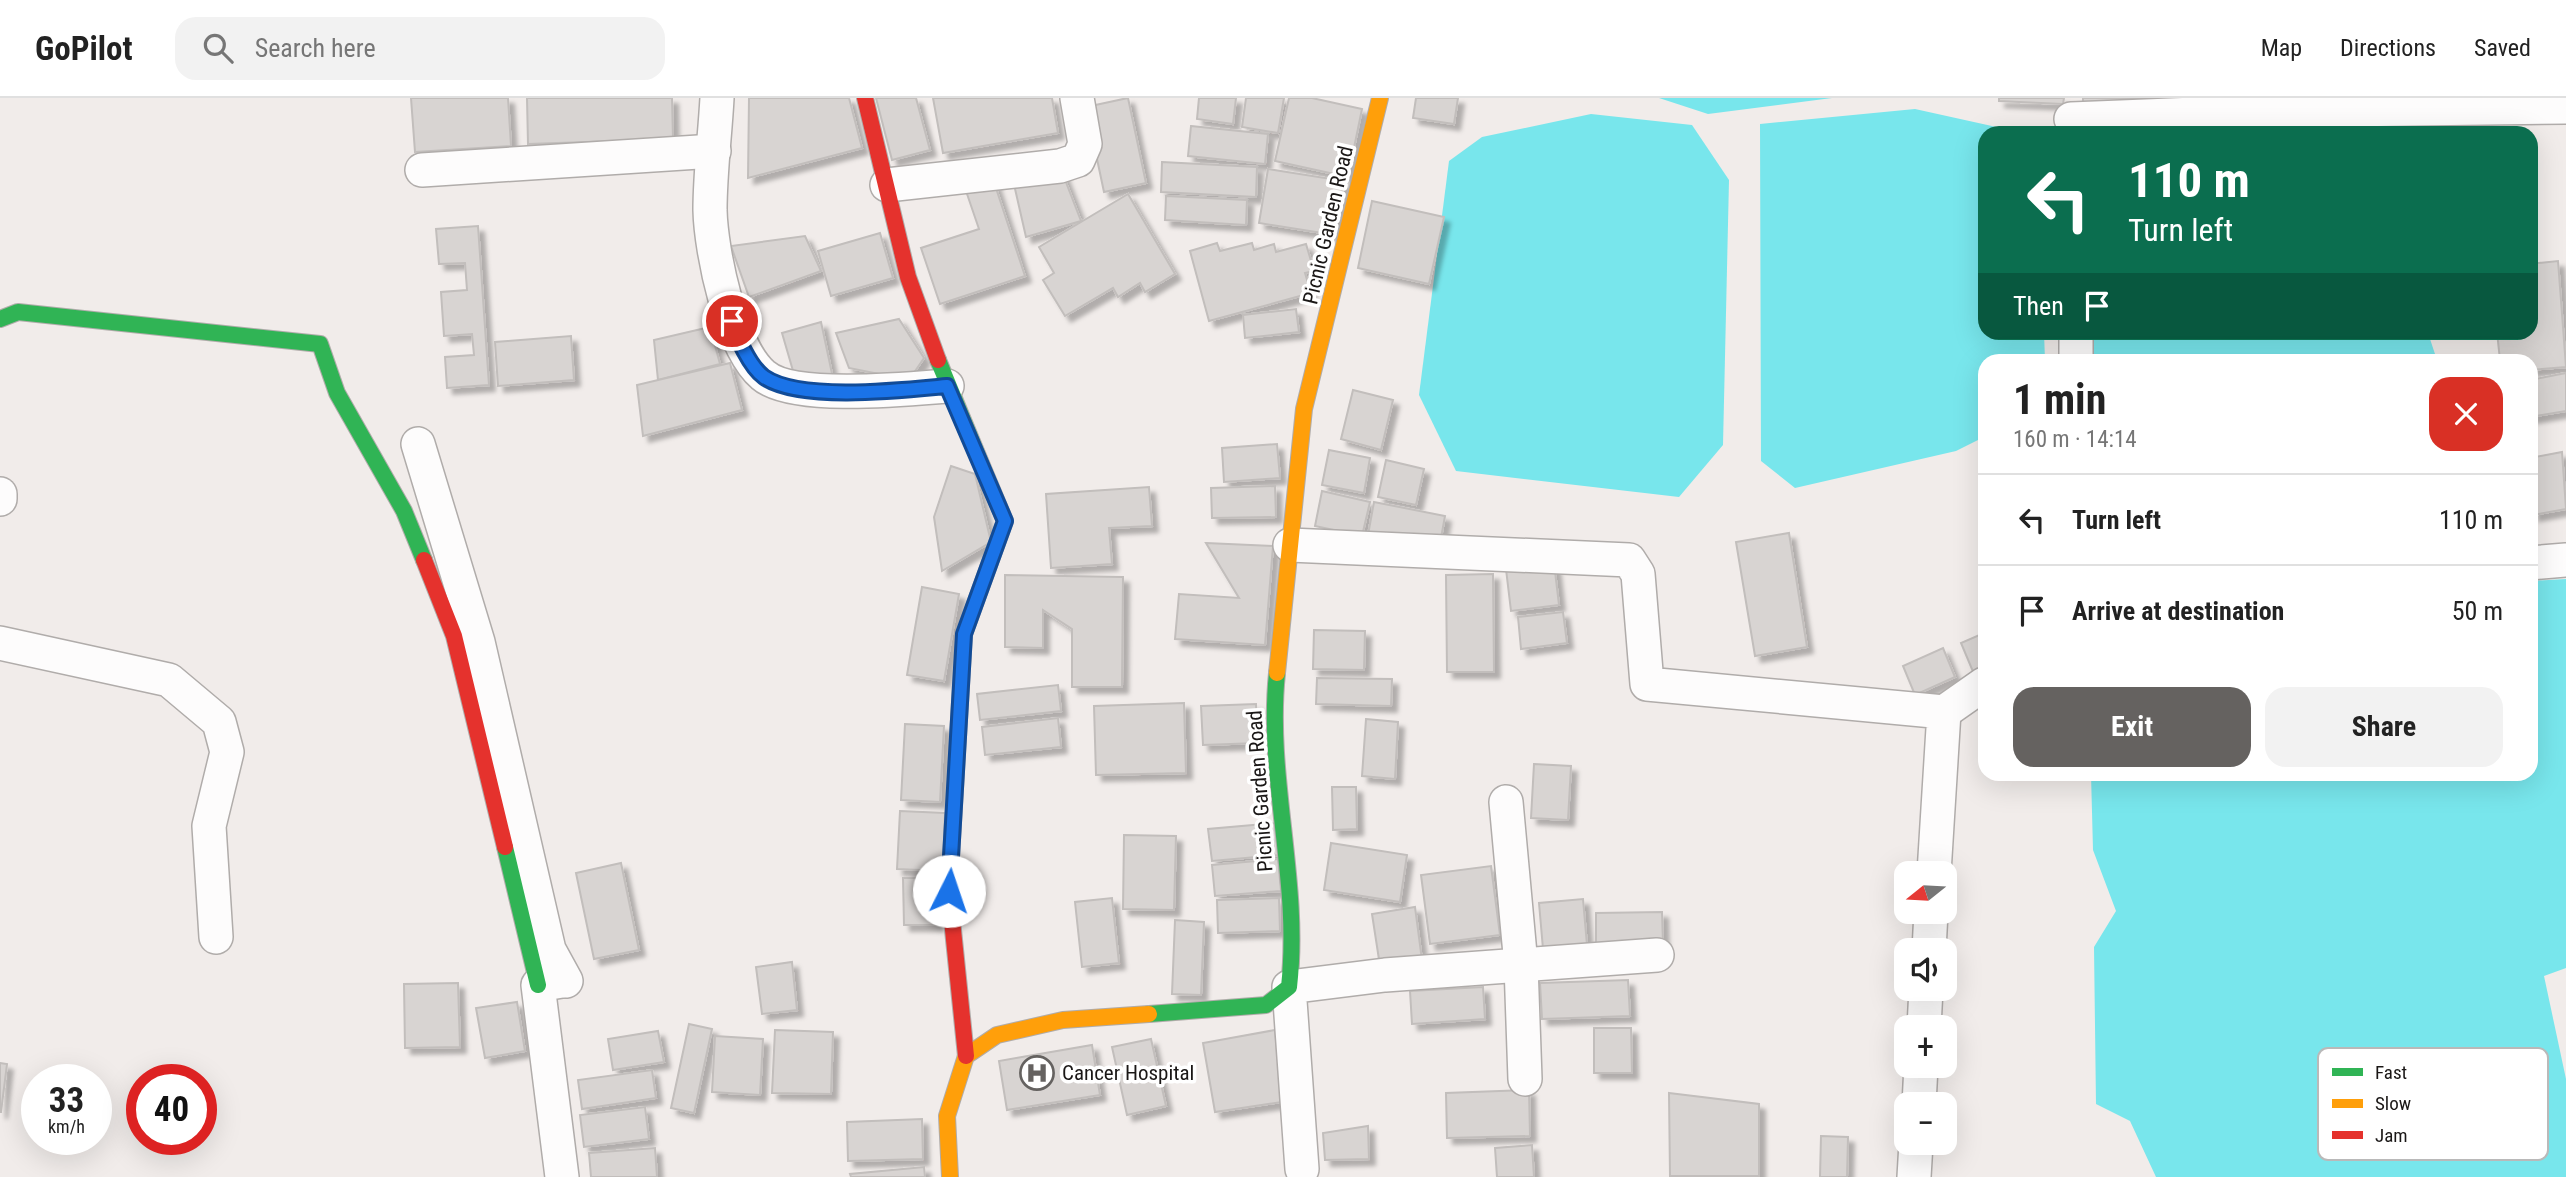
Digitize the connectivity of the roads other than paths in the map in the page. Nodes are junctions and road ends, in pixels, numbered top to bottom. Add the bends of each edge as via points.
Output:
1 (717, 98) edge
2 (865, 98) edge
3 (1077, 98) edge
4 (1380, 98) edge
5 (2566, 107) edge
6 (2071, 117) edge
7 (714, 151) junction
8 (422, 170) dead end
9 (887, 185) junction
10 (0, 319) edge
11 (947, 386) junction
12 (418, 444) dead end
13 (1290, 545) junction
14 (2566, 561) edge
15 (2538, 563) edge
16 (0, 643) edge
17 (1978, 688) edge
18 (1944, 712) junction
19 (1506, 802) dead end
20 (1935, 861) edge
21 (216, 937) dead end
22 (1657, 955) dead end
23 (1521, 965) junction
24 (564, 981) junction
25 (1289, 987) junction
26 (966, 1056) junction
27 (1525, 1079) dead end
28 (1915, 1155) edge
29 (1302, 1169) dead end
30 (562, 1177) edge
31 (950, 1177) edge
32 (1914, 1177) edge

1 - 7 street
2 - 9 street
3 - 9 street via 1085,144 1078,160 1060,166
4 - 13 street, Picnic Garden Road via 1304,409
5 - 6 street
7 - 8 street
7 - 11 street via 710,212 722,283 737,339 764,377 799,388 869,393
9 - 11 street via 908,277
10 - 24 street via 18,312 320,344 337,393 404,511 454,636
11 - 26 street via 1005,521 964,634 949,891
12 - 24 street via 478,642 549,950
13 - 18 street via 1629,560 1639,574 1647,684
13 - 25 street, Picnic Garden Road via 1272,719 1294,942
14 - 15 street
16 - 21 street via 169,680 219,722 227,752 209,826
17 - 18 street
18 - 20 street
19 - 23 street
22 - 23 street
23 - 25 street
23 - 27 street
24 - 30 street
25 - 26 street via 1266,1005 1063,1020 998,1035
25 - 29 street
26 - 31 street via 947,1116
28 - 32 street

